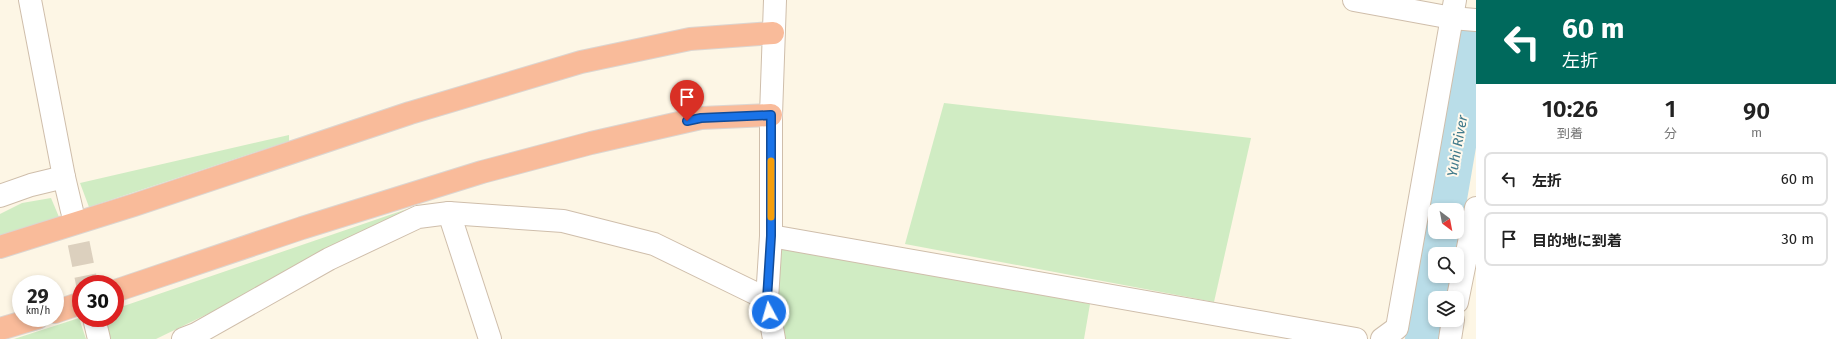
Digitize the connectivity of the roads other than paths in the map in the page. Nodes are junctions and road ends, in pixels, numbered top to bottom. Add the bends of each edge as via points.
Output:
1 (30, 0) edge
2 (775, 0) edge
3 (1354, 0) edge
4 (1463, 14) edge
5 (773, 33) junction
6 (771, 115) junction
7 (64, 177) junction
8 (0, 196) edge
9 (1476, 208) edge
10 (72, 211) tunnel mouth
11 (449, 213) junction
12 (771, 236) junction
13 (0, 248) edge
14 (124, 288) edge
15 (1459, 291) edge
16 (767, 299) junction
17 (12, 326) edge
18 (96, 327) edge
19 (1452, 327) edge
20 (0, 330) edge
21 (99, 339) edge
22 (183, 339) edge
23 (490, 339) edge
24 (774, 339) edge
25 (1356, 339) edge
26 (1382, 339) edge
27 (1450, 339) edge

1 - 7 street
2 - 5 street
3 - 4 street
4 - 26 street via 1397,328
5 - 6 street
5 - 13 highway via 690,38 581,62 410,113
6 - 12 street
6 - 14 highway via 701,118 591,143 482,172 302,228
7 - 8 street
7 - 10 street
9 - 15 street
11 - 16 street via 563,221 654,244
11 - 22 street via 418,217 329,259
11 - 23 street
12 - 16 street
12 - 25 street
16 - 24 street
17 - 20 highway
18 - 21 street
19 - 27 street

